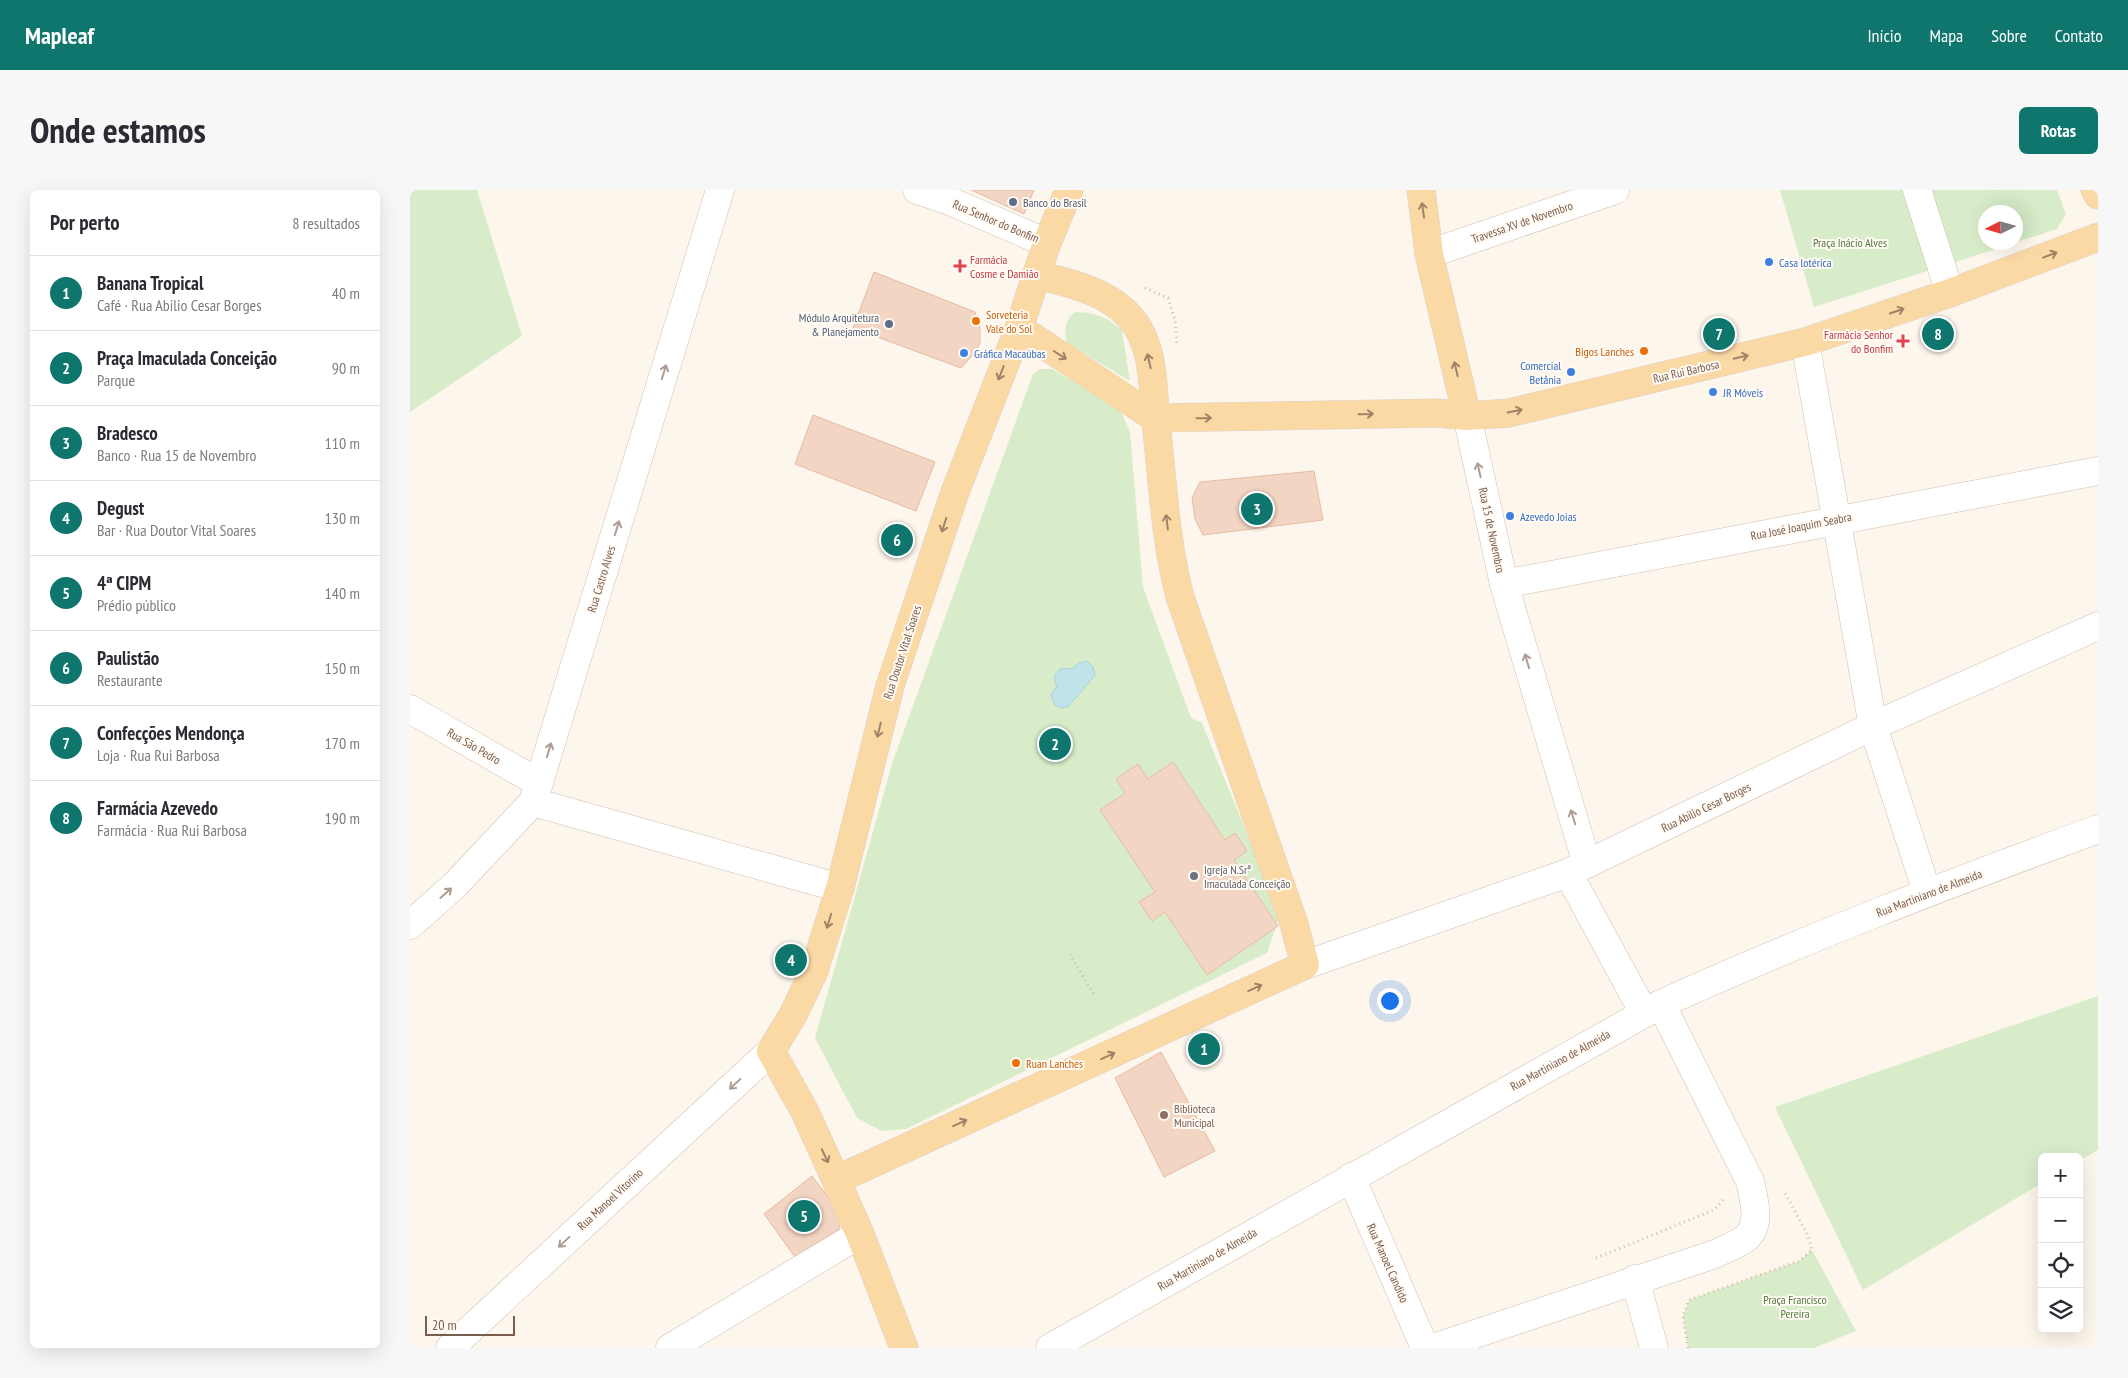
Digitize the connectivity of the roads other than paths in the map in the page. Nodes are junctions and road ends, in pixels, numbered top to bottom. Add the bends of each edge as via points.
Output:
1 (720, 190) edge
2 (917, 190) edge
3 (1068, 190) edge
4 (1420, 190) edge
5 (1615, 190) edge
6 (1917, 190) edge
7 (2095, 190) edge
8 (2098, 195) edge
9 (2098, 237) edge
10 (1046, 243) junction
11 (1429, 254) junction
12 (1036, 275) junction
13 (1950, 293) junction
14 (1019, 328) junction
15 (1805, 342) junction
16 (1467, 416) junction
17 (1155, 418) junction
18 (2098, 471) edge
19 (1837, 519) junction
20 (1504, 584) junction
21 (2098, 626) edge
22 (410, 709) edge
23 (1873, 726) junction
24 (536, 793) junction
25 (2098, 829) edge
26 (1578, 868) junction
27 (840, 888) junction
28 (1927, 892) junction
29 (410, 925) edge
30 (1304, 965) junction
31 (1652, 1009) junction
32 (771, 1050) junction
33 (1350, 1177) junction
34 (836, 1180) junction
35 (860, 1234) junction
36 (1635, 1279) junction
37 (455, 1346) edge
38 (670, 1348) edge
39 (904, 1348) edge
40 (1050, 1348) edge
41 (1425, 1348) edge
42 (1434, 1348) edge
43 (1654, 1348) edge

24 -> 1 street, Rua Castro Alves
2 - 10 street, Rua Senhor do Bonfim
3 - 10 main road, Rua Doutor Vital Soares
11 -> 4 main road, Rua 15 de Novembro
5 - 11 street, Travessa XV de Novembro
6 - 13 street
7 - 8 main road
13 -> 9 main road, Rua Rui Barbosa
10 - 12 main road, Rua Doutor Vital Soares
16 -> 11 main road, Rua 15 de Novembro
12 - 14 main road, Rua Doutor Vital Soares
17 -> 12 main road via 1153,379 1144,338 1129,316 1111,301 1087,290
15 -> 13 main road, Rua Rui Barbosa
14 -> 17 main road
14 -> 27 main road, Rua Doutor Vital Soares via 955,492 890,686
16 -> 15 main road, Rua Rui Barbosa via 1509,413
15 - 19 street
17 -> 16 main road, Rua Rui Barbosa via 1438,413
20 -> 16 street, Rua 15 de Novembro
30 -> 17 main road via 1294,924 1180,597 1173,571
18 - 19 street, Rua José Joaquim Seabra
19 - 20 street, Rua José Joaquim Seabra
19 - 23 street
26 -> 20 street, Rua 15 de Novembro
21 - 23 street, Rua Abilio Cesar Borges
22 - 24 street, Rua São Pedro
23 - 26 street, Rua Abilio Cesar Borges
23 - 28 street
24 - 27 street, Rua São Pedro
29 -> 24 street, Rua Castro Alves via 455,885
25 - 28 street, Rua Martiniano de Almeida
26 - 30 street, Rua Abilio Cesar Borges
26 - 31 street, Rua 15 de Novembro
27 -> 32 main road, Rua Doutor Vital Soares via 814,972
28 - 31 street, Rua Martiniano de Almeida via 1740,968
34 -> 30 main road
31 - 33 street, Rua Martiniano de Almeida
31 - 36 street, Rua 15 de Novembro via 1750,1181 1756,1209 1755,1222 1747,1237 1715,1254
32 -> 34 main road
32 -> 37 street, Rua Manoel Vitorino
33 - 40 street, Rua Martiniano de Almeida
33 - 41 street, Rua Manoel Candido
34 - 35 main road
35 - 38 street
35 - 39 main road
36 - 42 street, Rua 15 de Novembro
36 - 43 street

